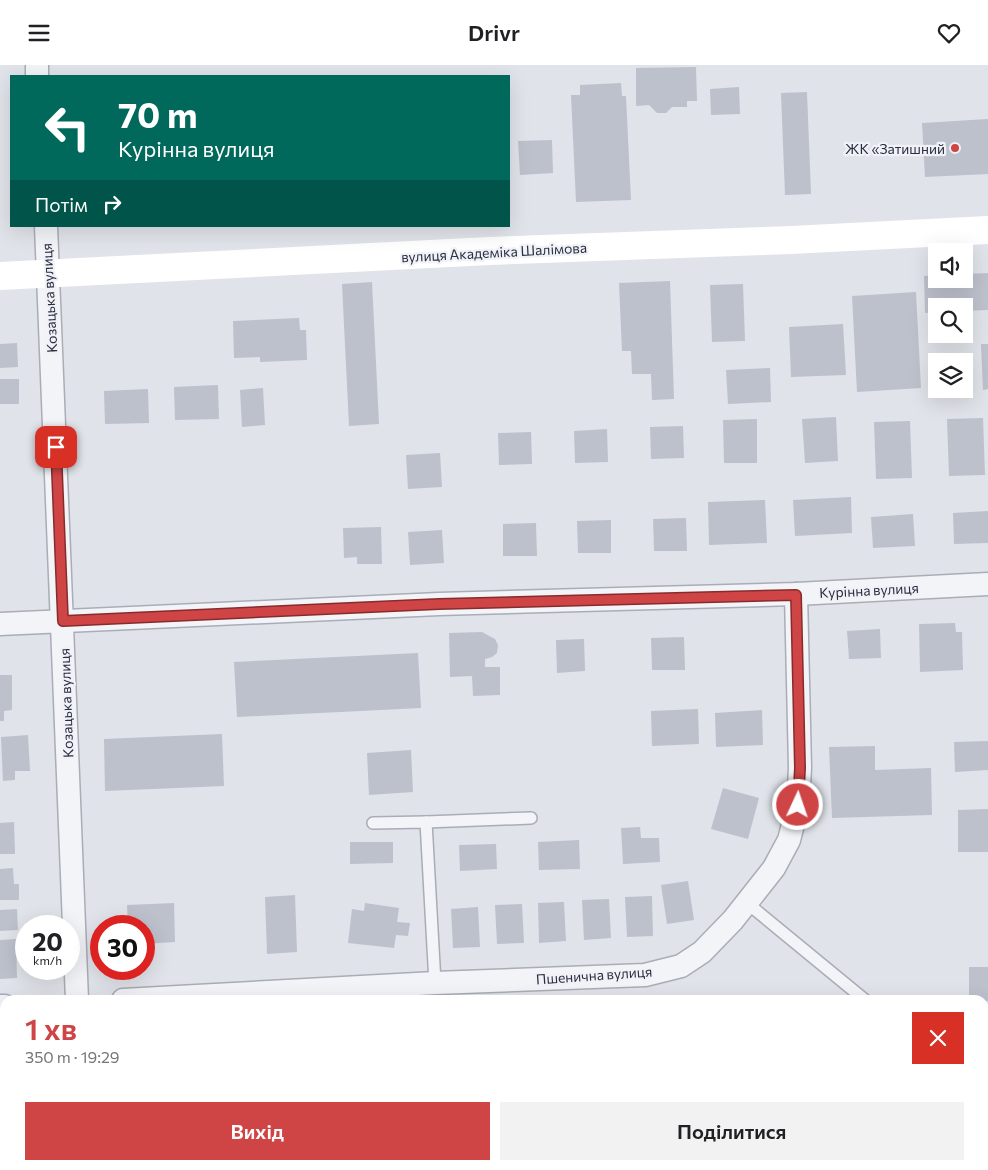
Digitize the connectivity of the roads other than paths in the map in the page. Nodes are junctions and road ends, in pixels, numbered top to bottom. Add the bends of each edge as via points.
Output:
1 (46, 227) edge
2 (988, 230) edge
3 (48, 273) junction
4 (0, 276) edge
5 (988, 584) edge
6 (796, 595) junction
7 (63, 621) junction
8 (0, 624) edge
9 (531, 818) dead end
10 (426, 822) junction
11 (373, 823) dead end
12 (747, 903) junction
13 (435, 983) junction
14 (77, 995) edge
15 (215, 995) edge
16 (859, 995) edge

1 - 3 street, Козацька вулиця
2 - 3 main road, вулиця Академіка Шалімова
3 - 4 main road, вулиця Академіка Шалімова
3 - 7 street, Козацька вулиця
5 - 6 street, Курінна вулиця
6 - 7 street, Курінна вулиця via 449,604
6 - 12 street, Пшенична вулиця via 798,805 789,840 774,868
7 - 8 street, Курінна вулиця
7 - 14 street, Козацька вулиця
9 - 10 lane
10 - 11 lane
10 - 13 lane
12 - 13 street, Пшенична вулиця via 702,952 681,966 645,975
12 - 16 lane
13 - 15 street, Пшенична вулиця

